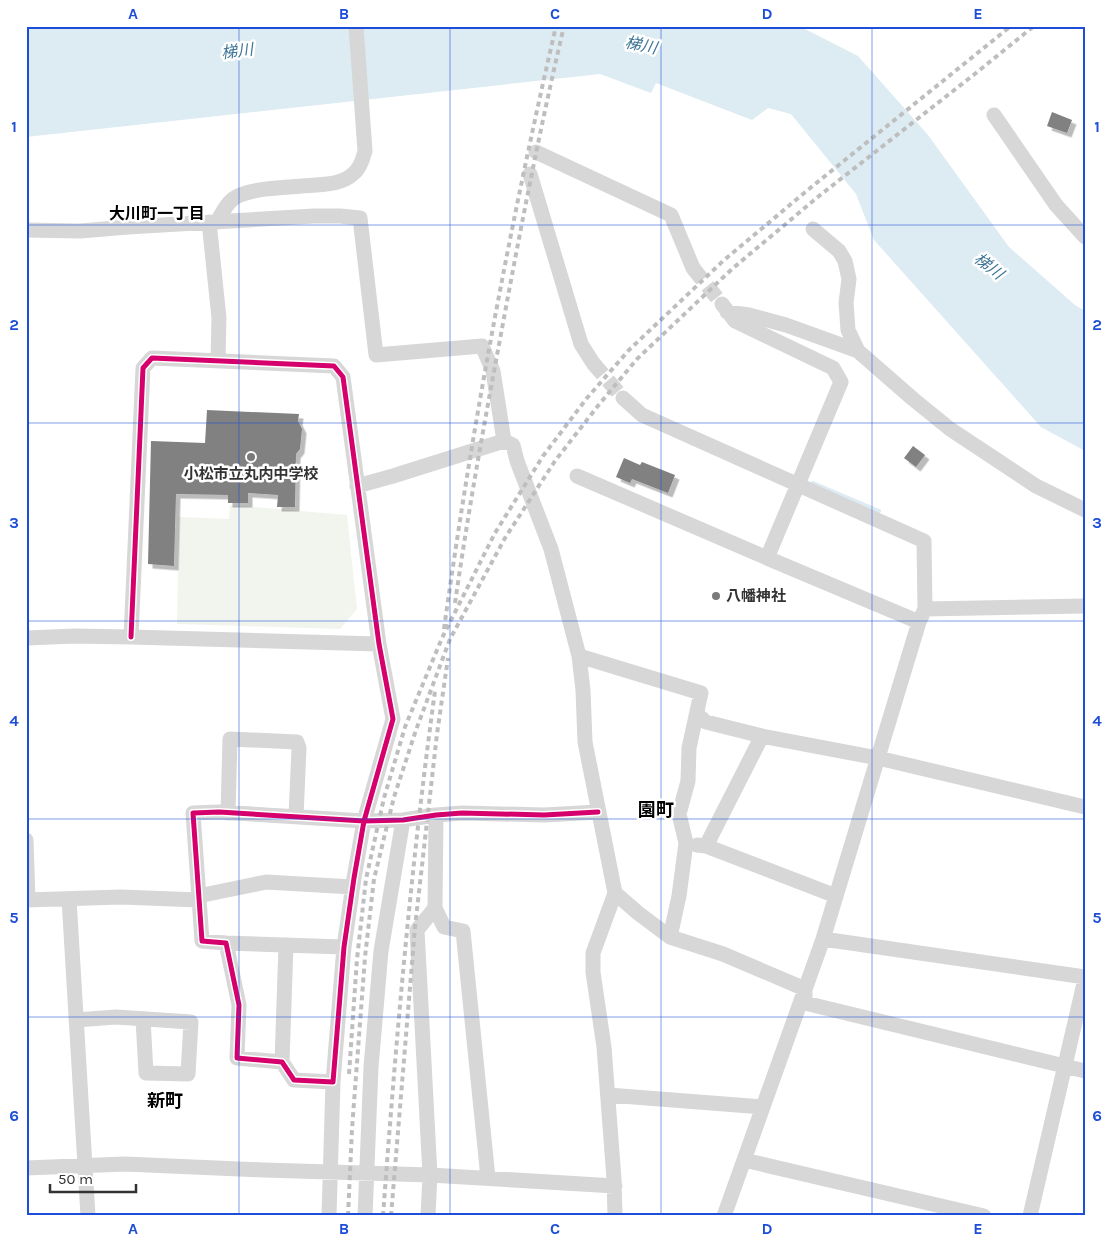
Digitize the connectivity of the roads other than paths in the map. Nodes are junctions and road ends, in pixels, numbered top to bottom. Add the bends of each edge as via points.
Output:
1 (356, 26) edge
2 (994, 115) dead end
3 (536, 152) dead end
4 (530, 174) dead end
5 (213, 222) junction
6 (813, 229) dead end
7 (26, 230) edge
8 (1085, 237) edge
9 (693, 268) tunnel mouth
10 (858, 351) junction
11 (218, 360) junction
12 (593, 363) tunnel mouth
13 (624, 398) tunnel mouth
14 (504, 441) junction
15 (577, 476) dead end
16 (797, 485) junction
17 (357, 486) junction
18 (1085, 510) edge
19 (767, 558) junction
20 (1085, 606) edge
21 (922, 615) junction
22 (131, 637) junction
23 (26, 638) edge
24 (379, 644) junction
25 (579, 656) junction
26 (697, 714) junction
27 (762, 736) junction
28 (878, 758) junction
29 (1085, 807) edge
30 (228, 812) junction
31 (598, 812) junction
32 (436, 815) junction
33 (296, 817) junction
34 (403, 820) junction
35 (364, 821) junction
36 (26, 840) edge
37 (686, 843) junction
38 (706, 846) junction
39 (353, 887) junction
40 (615, 893) junction
41 (836, 896) junction
42 (69, 899) junction
43 (27, 900) edge
44 (198, 900) junction
45 (435, 908) junction
46 (670, 936) junction
47 (823, 939) junction
48 (226, 943) junction
49 (286, 945) junction
50 (344, 947) junction
51 (1085, 978) edge
52 (806, 989) junction
53 (143, 1019) junction
54 (76, 1020) junction
55 (282, 1062) junction
56 (1064, 1067) junction
57 (1085, 1071) edge
58 (333, 1082) junction
59 (608, 1095) junction
60 (763, 1107) junction
61 (744, 1160) junction
62 (85, 1165) junction
63 (26, 1168) edge
64 (331, 1172) junction
65 (367, 1173) junction
66 (430, 1175) junction
67 (488, 1178) junction
68 (615, 1186) junction
69 (88, 1216) edge
70 (329, 1216) edge
71 (365, 1216) edge
72 (428, 1216) edge
73 (616, 1216) edge
74 (724, 1216) edge
75 (984, 1216) edge
76 (1030, 1216) edge

1 - 5 street via 365,150 354,174 328,184 252,192 235,198
2 - 8 street via 1056,205
3 - 9 street via 671,215
4 - 12 street via 581,344
5 - 7 street via 80,231
5 - 11 street via 220,318
5 - 14 street via 314,216 360,218 376,355 482,346 493,370
6 - 10 street via 839,251 845,262 849,279 846,303 848,330
10 - 16 street via 786,325 724,308 734,321 833,368 841,382
10 - 18 street via 950,429 1036,486
11 - 17 street via 334,366 343,377
11 - 22 street via 152,358 142,368
13 - 16 street via 642,415
14 - 17 street
14 - 25 street via 514,445 552,549
15 - 19 street
16 - 19 street
16 - 21 street via 924,541
17 - 24 street
19 - 21 street
20 - 21 street
21 - 28 street
22 - 23 street
22 - 24 street
24 - 35 street via 393,719
25 - 26 street via 701,693
25 - 31 street via 586,742
26 - 27 street via 706,722
26 - 37 street via 680,814
27 - 28 street
27 - 38 street
28 - 29 street
28 - 41 street
30 - 33 street
30 - 33 street via 230,739 297,742
30 - 44 street via 193,813
31 - 32 street
31 - 40 street
32 - 34 street
32 - 45 street
33 - 35 street
34 - 35 street
34 - 65 street via 381,951 371,1067
35 - 39 street
36 - 43 street
37 - 38 street
37 - 46 street
38 - 41 street
39 - 44 street via 266,882 204,894
39 - 50 street
40 - 46 street
40 - 59 street via 593,953
41 - 47 street
42 - 43 street
42 - 44 street
42 - 54 street
44 - 48 street via 202,941
45 - 66 street via 417,930
45 - 67 street via 444,927 463,931
46 - 52 street
47 - 51 street
47 - 52 street
48 - 49 street
48 - 55 street via 239,1004 238,1058
49 - 50 street
49 - 55 street
50 - 58 street
51 - 56 street
52 - 56 street via 805,1003
52 - 60 street
53 - 53 street via 191,1022 188,1074 146,1073
53 - 54 street
54 - 62 street
55 - 58 street via 294,1080
56 - 57 street
56 - 76 street
58 - 64 street
59 - 60 street
59 - 68 street
60 - 61 street
61 - 74 street
61 - 75 street
62 - 63 street
62 - 64 street
62 - 69 street
64 - 65 street
64 - 70 street
65 - 66 street
65 - 71 street
66 - 67 street
66 - 72 street
67 - 68 street
68 - 73 street

